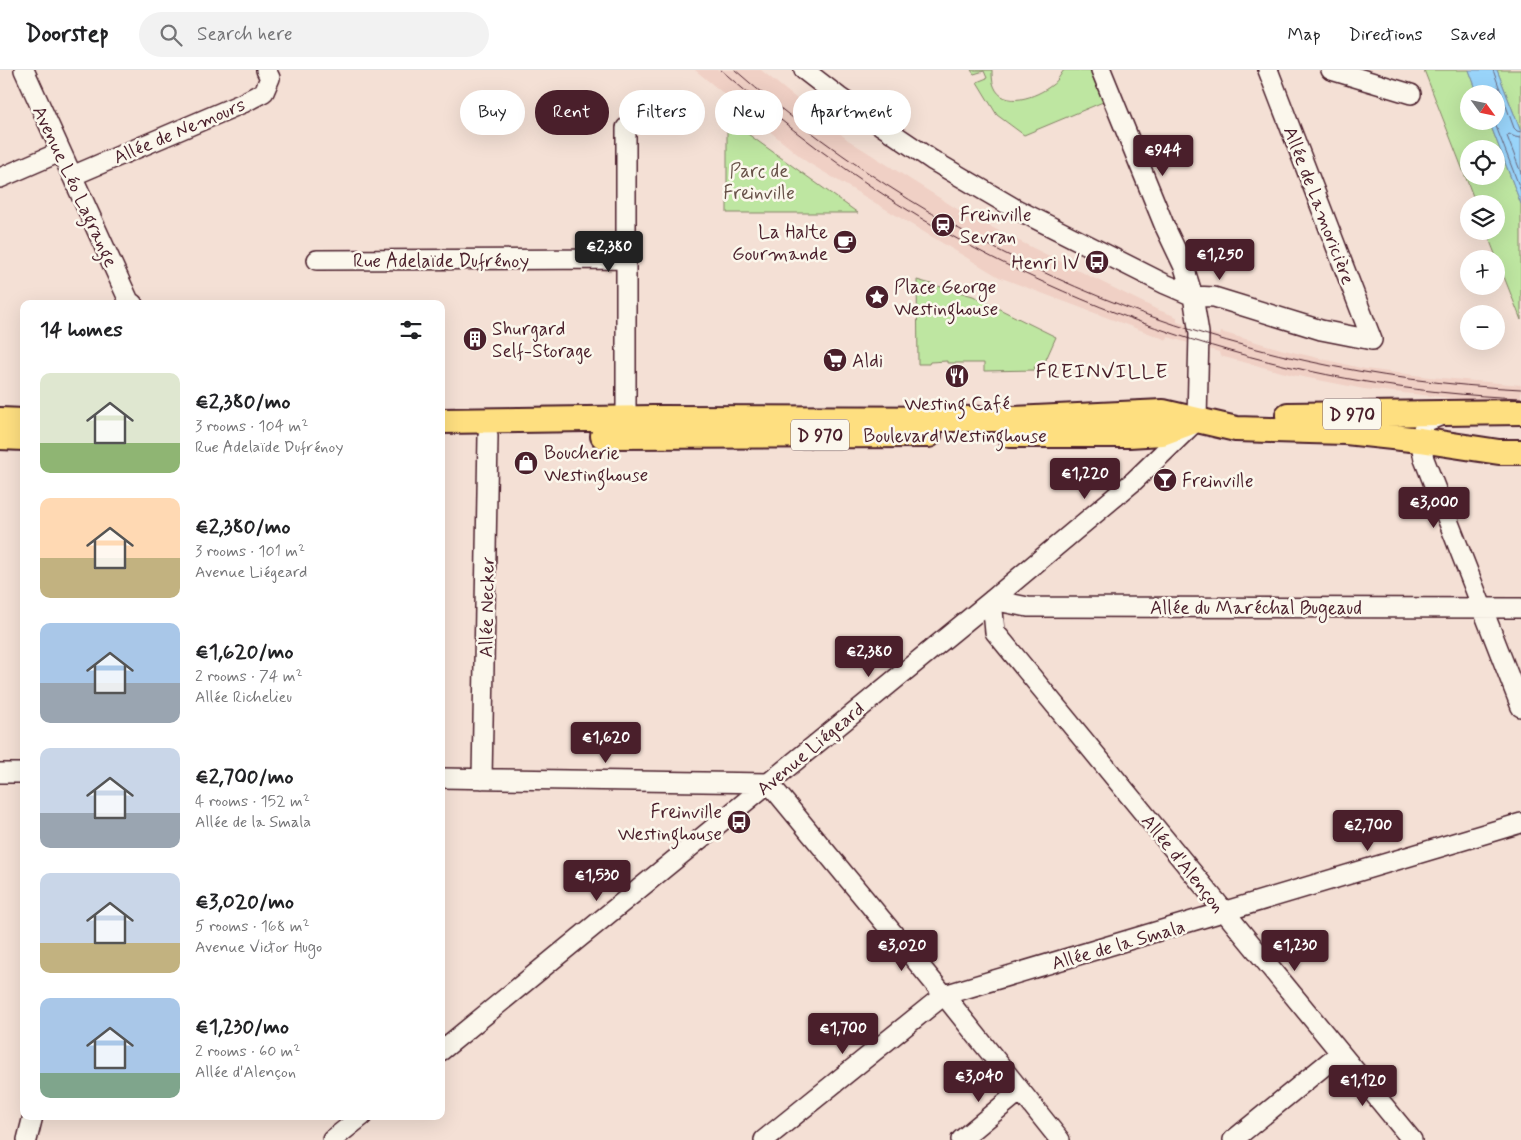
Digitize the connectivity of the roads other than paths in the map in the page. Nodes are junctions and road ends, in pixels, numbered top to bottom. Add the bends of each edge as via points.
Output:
1 (24, 70) edge
2 (266, 70) edge
3 (804, 70) edge
4 (1101, 70) edge
5 (1268, 70) edge
6 (1331, 70) edge
7 (1412, 94) dead end
8 (626, 135) edge
9 (60, 152) junction
10 (72, 176) junction
11 (0, 178) edge
12 (626, 258) junction
13 (317, 260) dead end
14 (1193, 296) junction
15 (129, 300) edge
16 (1449, 412) junction
17 (1514, 412) edge
18 (626, 419) junction
19 (0, 420) edge
20 (20, 420) edge
21 (1197, 420) junction
22 (445, 421) edge
23 (488, 436) junction
24 (0, 437) edge
25 (445, 437) edge
26 (20, 438) edge
27 (1420, 440) junction
28 (1510, 452) edge
29 (992, 600) junction
30 (1481, 608) junction
31 (1521, 608) edge
32 (1521, 706) edge
33 (20, 773) edge
34 (0, 774) edge
35 (445, 778) edge
36 (482, 779) junction
37 (769, 783) junction
38 (1521, 823) edge
39 (1224, 913) junction
40 (944, 996) junction
41 (445, 1048) edge
42 (1340, 1053) junction
43 (1020, 1091) junction
44 (31, 1120) edge
45 (357, 1120) edge
46 (28, 1140) edge
47 (332, 1140) edge
48 (764, 1140) edge
49 (960, 1140) edge
50 (1060, 1140) edge
51 (1233, 1140) edge
52 (1412, 1140) edge

1 - 9 street, Avenue Léo Lagrange
2 - 10 street, Allée de Nemours via 270,78 264,92
3 - 14 street via 932,160 1014,208
4 - 14 street via 1184,267
5 - 14 street, Allée de Lamoricière via 1372,340 1321,330 1214,297
6 - 7 street
8 - 12 street
9 - 10 street, Avenue Léo Lagrange
9 - 11 street
10 - 15 street, Avenue Léo Lagrange
12 - 13 street, Rue Adelaïde Dufrénoy
12 - 18 street
14 - 21 street via 1199,333
16 - 17 main road, Boulevard Westinghouse / D 970
16 - 21 main road, Boulevard Westinghouse / D 970 via 1235,416
16 - 27 street via 1425,422
18 - 21 main road, Boulevard Westinghouse / D 970 via 1014,419 1163,412
18 - 22 main road, Boulevard Westinghouse / D 970
19 - 20 main road
21 - 23 main road, Boulevard Westinghouse / D 970 via 1162,433 1129,435
21 - 27 main road, Boulevard Westinghouse / D 970 via 1236,429 1346,432
21 - 29 street, Avenue Liégeard via 1134,481
23 - 25 main road, Boulevard Westinghouse / D 970
23 - 36 street, Allée Necker
24 - 26 main road
27 - 28 main road, Boulevard Westinghouse / D 970
27 - 30 street via 1424,459
29 - 30 street, Allée du Maréchal Bugeaud via 1028,607
29 - 37 street, Avenue Liégeard
29 - 39 street, Allée d'Alençon via 996,632
30 - 31 street, Allée du Maréchal Bugeaud
30 - 32 street
33 - 34 street
35 - 36 street
36 - 37 street
37 - 40 street
37 - 41 street, Avenue Liégeard
38 - 39 street, Allée de la Smala
39 - 40 street, Allée de la Smala
39 - 42 street, Allée d'Alençon
40 - 43 street
40 - 48 street
42 - 51 street
42 - 52 street, Allée d'Alençon
43 - 49 street
43 - 50 street
44 - 46 street
45 - 47 street

